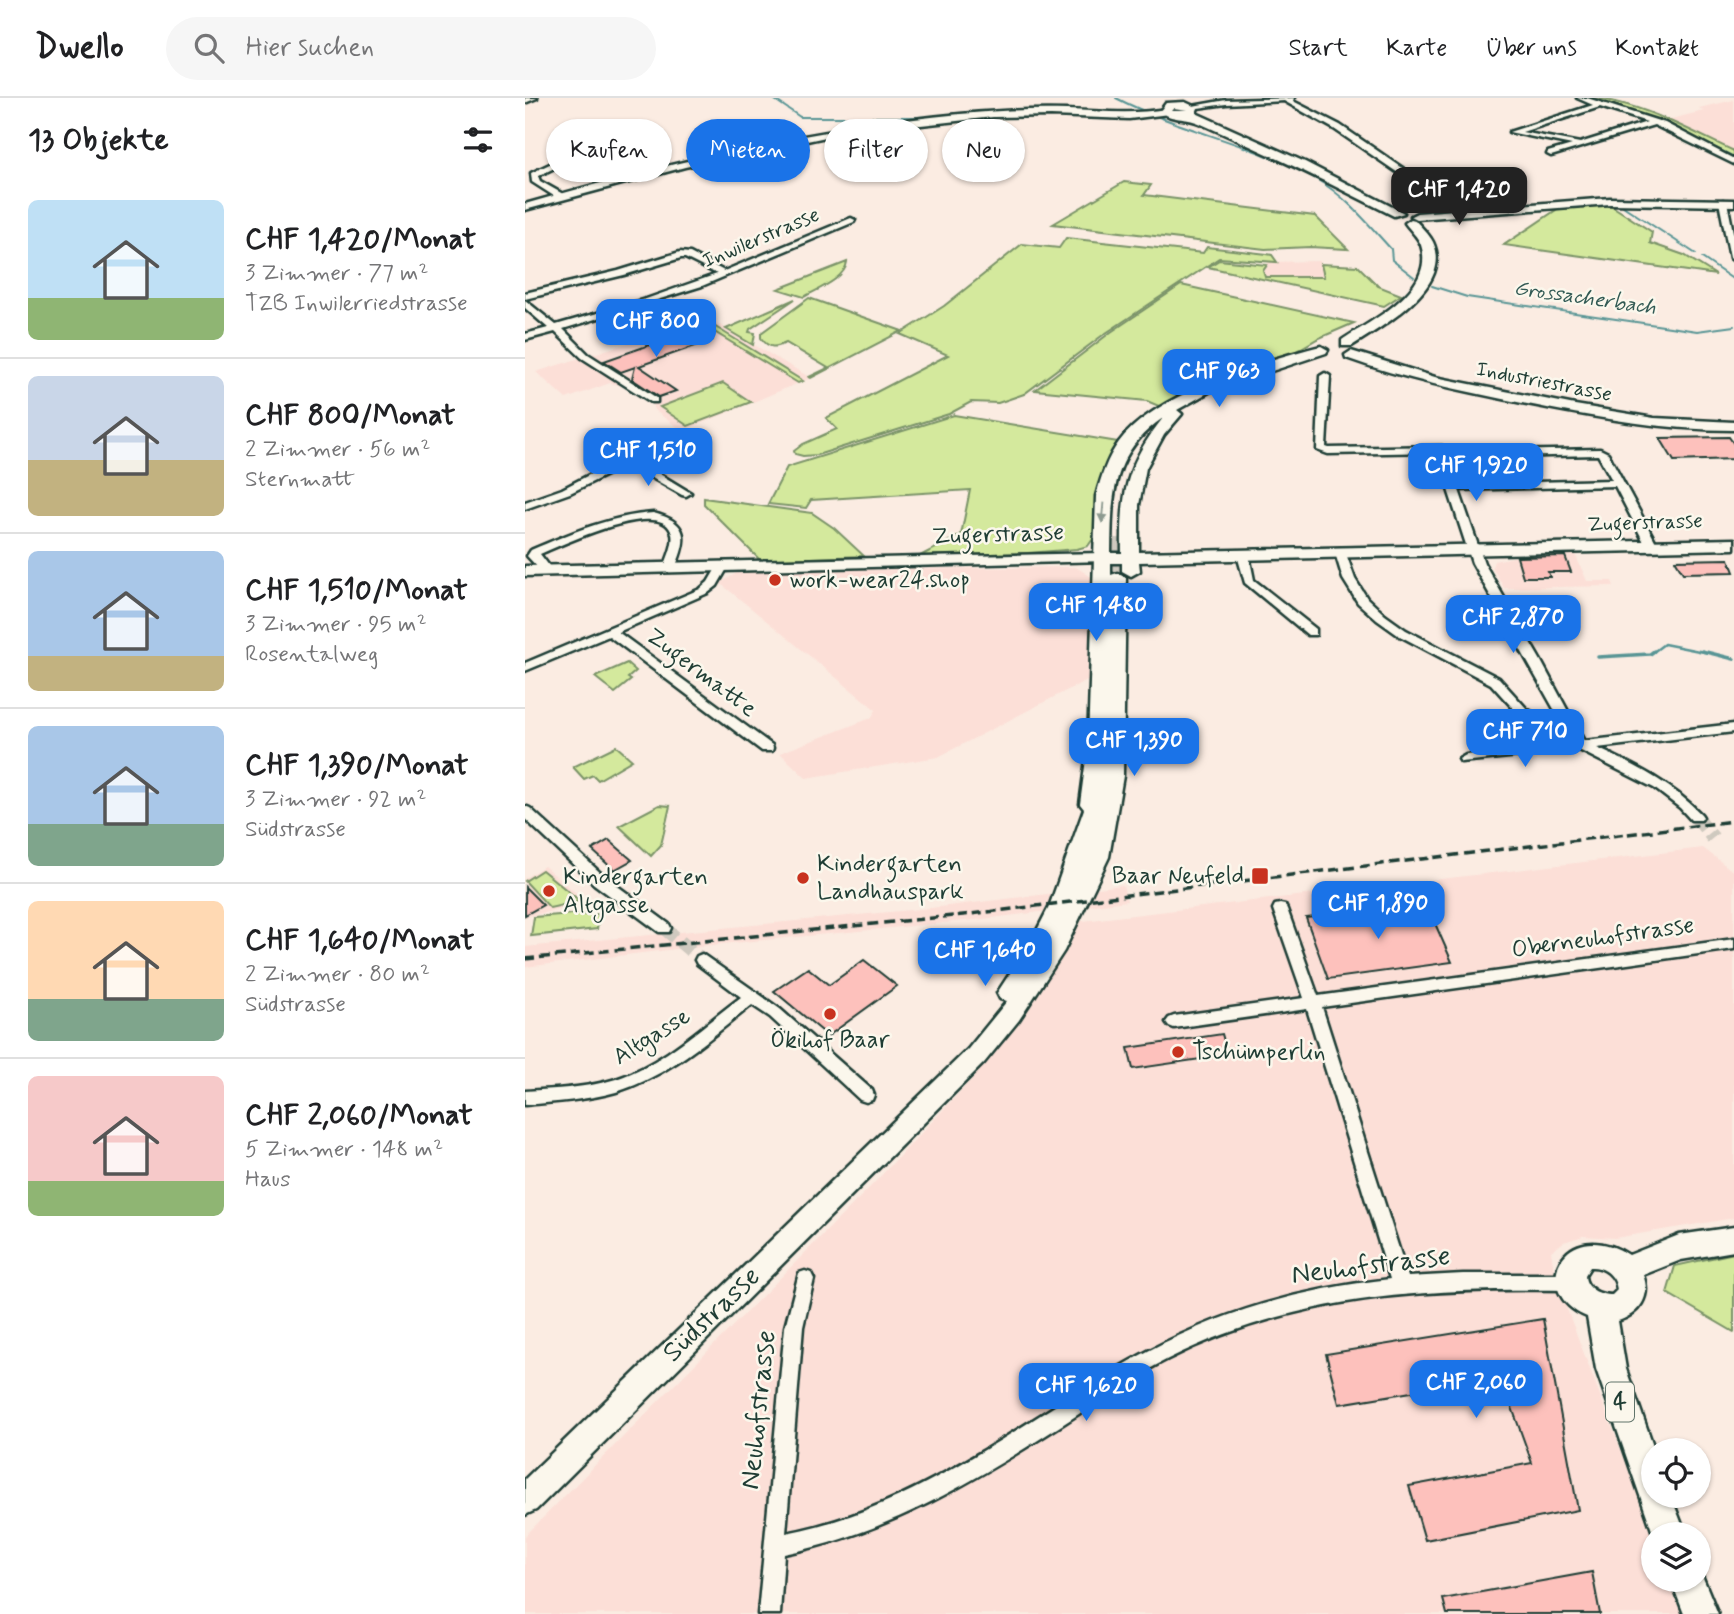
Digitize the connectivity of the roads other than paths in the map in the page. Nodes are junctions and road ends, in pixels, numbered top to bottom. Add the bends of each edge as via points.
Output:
1 (533, 98) edge
2 (1298, 98) edge
3 (1580, 98) edge
4 (1285, 99) edge
5 (525, 100) edge
6 (1599, 104) junction
7 (1166, 106) joint
8 (1190, 110) junction
9 (1653, 123) junction
10 (1581, 145) junction
11 (1551, 154) dead end
12 (1734, 162) edge
13 (546, 169) edge
14 (560, 197) junction
15 (1729, 202) edge
16 (525, 207) edge
17 (1498, 208) junction
18 (851, 220) dead end
19 (1414, 220) junction
20 (1734, 258) edge
21 (724, 274) junction
22 (525, 296) edge
23 (525, 303) edge
24 (556, 328) junction
25 (525, 337) edge
26 (1335, 346) junction
27 (1325, 376) dead end
28 (654, 400) dead end
29 (1174, 408) junction
30 (1734, 426) edge
31 (1452, 455) junction
32 (1618, 483) junction
33 (1453, 487) junction
34 (686, 493) dead end
35 (525, 506) edge
36 (1119, 537) tunnel mouth
37 (1734, 544) edge
38 (1652, 546) junction
39 (1473, 551) junction
40 (1342, 553) junction
41 (1243, 555) junction
42 (1130, 557) junction
43 (1103, 558) junction
44 (670, 568) junction
45 (722, 568) junction
46 (547, 570) junction
47 (525, 571) edge
48 (1118, 578) tunnel mouth
49 (610, 631) junction
50 (1312, 632) dead end
51 (525, 667) edge
52 (1734, 728) edge
53 (1581, 746) junction
54 (767, 748) dead end
55 (1466, 759) dead end
56 (525, 811) edge
57 (1696, 817) tunnel mouth
58 (1092, 846) junction
59 (1280, 909) dead end
60 (664, 928) tunnel mouth
61 (1734, 944) edge
62 (702, 960) tunnel mouth
63 (753, 996) junction
64 (1313, 1003) junction
65 (1174, 1022) dead end
66 (866, 1095) dead end
67 (525, 1098) edge
68 (1734, 1239) edge
69 (1626, 1269) junction
70 (805, 1279) dead end
71 (1570, 1282) junction
72 (1401, 1285) junction
73 (1601, 1309) junction
74 (1641, 1454) edge
75 (525, 1500) edge
76 (774, 1546) junction
77 (1693, 1592) edge
78 (769, 1614) edge
79 (1701, 1614) edge

1 - 5 street
2 - 4 street
3 - 6 street
4 - 8 street via 1220,102
4 - 17 street via 1338,127 1407,175 1485,199
6 - 9 street
6 - 10 street via 1513,132
7 - 8 main road via 1177,115
7 - 14 street via 1148,115 1012,114 841,130 722,152
8 - 19 main road
9 - 10 street
9 - 12 street
10 - 11 street
13 - 14 street via 534,175 536,181
14 - 16 street
15 - 17 street via 1627,200
15 - 20 street
17 - 19 street
18 - 21 street, Inwilerstrasse via 804,236
19 - 26 main road via 1430,257 1424,283 1401,306
21 - 22 street via 680,255
21 - 24 street, Inwilerstrasse
23 - 24 street
24 - 25 street, Inwilerstrasse
24 - 28 street via 585,356
26 - 29 main road via 1315,359
26 - 29 main road via 1213,385
26 - 30 street, Industriestrasse via 1407,375 1584,412
27 - 31 street via 1321,448 1442,449
29 - 36 main road via 1129,457 1121,488
29 - 42 main road via 1135,472
29 -> 43 main road via 1141,426 1115,457 1104,496
31 - 32 street via 1600,452
31 - 33 street via 1447,471
32 - 33 street
32 - 38 street
33 - 39 street
34 - 35 street via 641,467 623,464
37 - 38 main road, Zugerstrasse
38 - 39 main road, Zugerstrasse
39 - 40 main road, Zugerstrasse
39 - 53 street
40 - 41 main road, Zugerstrasse
40 - 53 street via 1344,567 1359,594 1389,624 1495,680 1523,711
41 - 42 main road, Zugerstrasse
41 - 50 street via 1249,581
42 - 43 main road, Zugerstrasse
42 - 58 main road via 1126,736 1117,799
43 - 45 street, Zugerstrasse
43 - 58 main road
44 - 45 street, Zugerstrasse
44 - 46 street, Zugerstrasse
44 - 46 street via 678,533 674,525 640,517 605,524 535,552 533,556
45 - 49 street via 704,591
46 - 47 street, Zugerstrasse
48 - 58 main road, Südstrasse via 1114,710
49 - 51 street
49 - 54 street, Zugermatte
52 - 53 street
53 - 55 street
53 - 57 street via 1664,789
56 - 60 street via 599,880
58 - 75 main road, Südstrasse via 1092,874 1071,919 1017,1004 976,1056
59 - 64 street
61 - 64 street, Oberneuhofstrasse
62 - 63 street
63 - 66 street
63 - 67 street, Altgasse via 641,1076 584,1093
64 - 65 street, Oberneuhofstrasse
64 - 72 street
68 - 69 main road via 1679,1248
69 - 71 main road via 1608,1256 1587,1255 1573,1265
69 - 73 main road via 1632,1295 1620,1307
70 - 76 street, Neuhofstrasse via 794,1327
71 - 72 street, Neuhofstrasse
71 - 73 main road via 1582,1300
72 - 76 street, Neuhofstrasse via 1326,1294 1250,1314 1205,1332 903,1504 805,1542
73 - 74 main road, 4 via 1611,1369
76 - 78 street, Neuhofstrasse
77 - 79 main road

